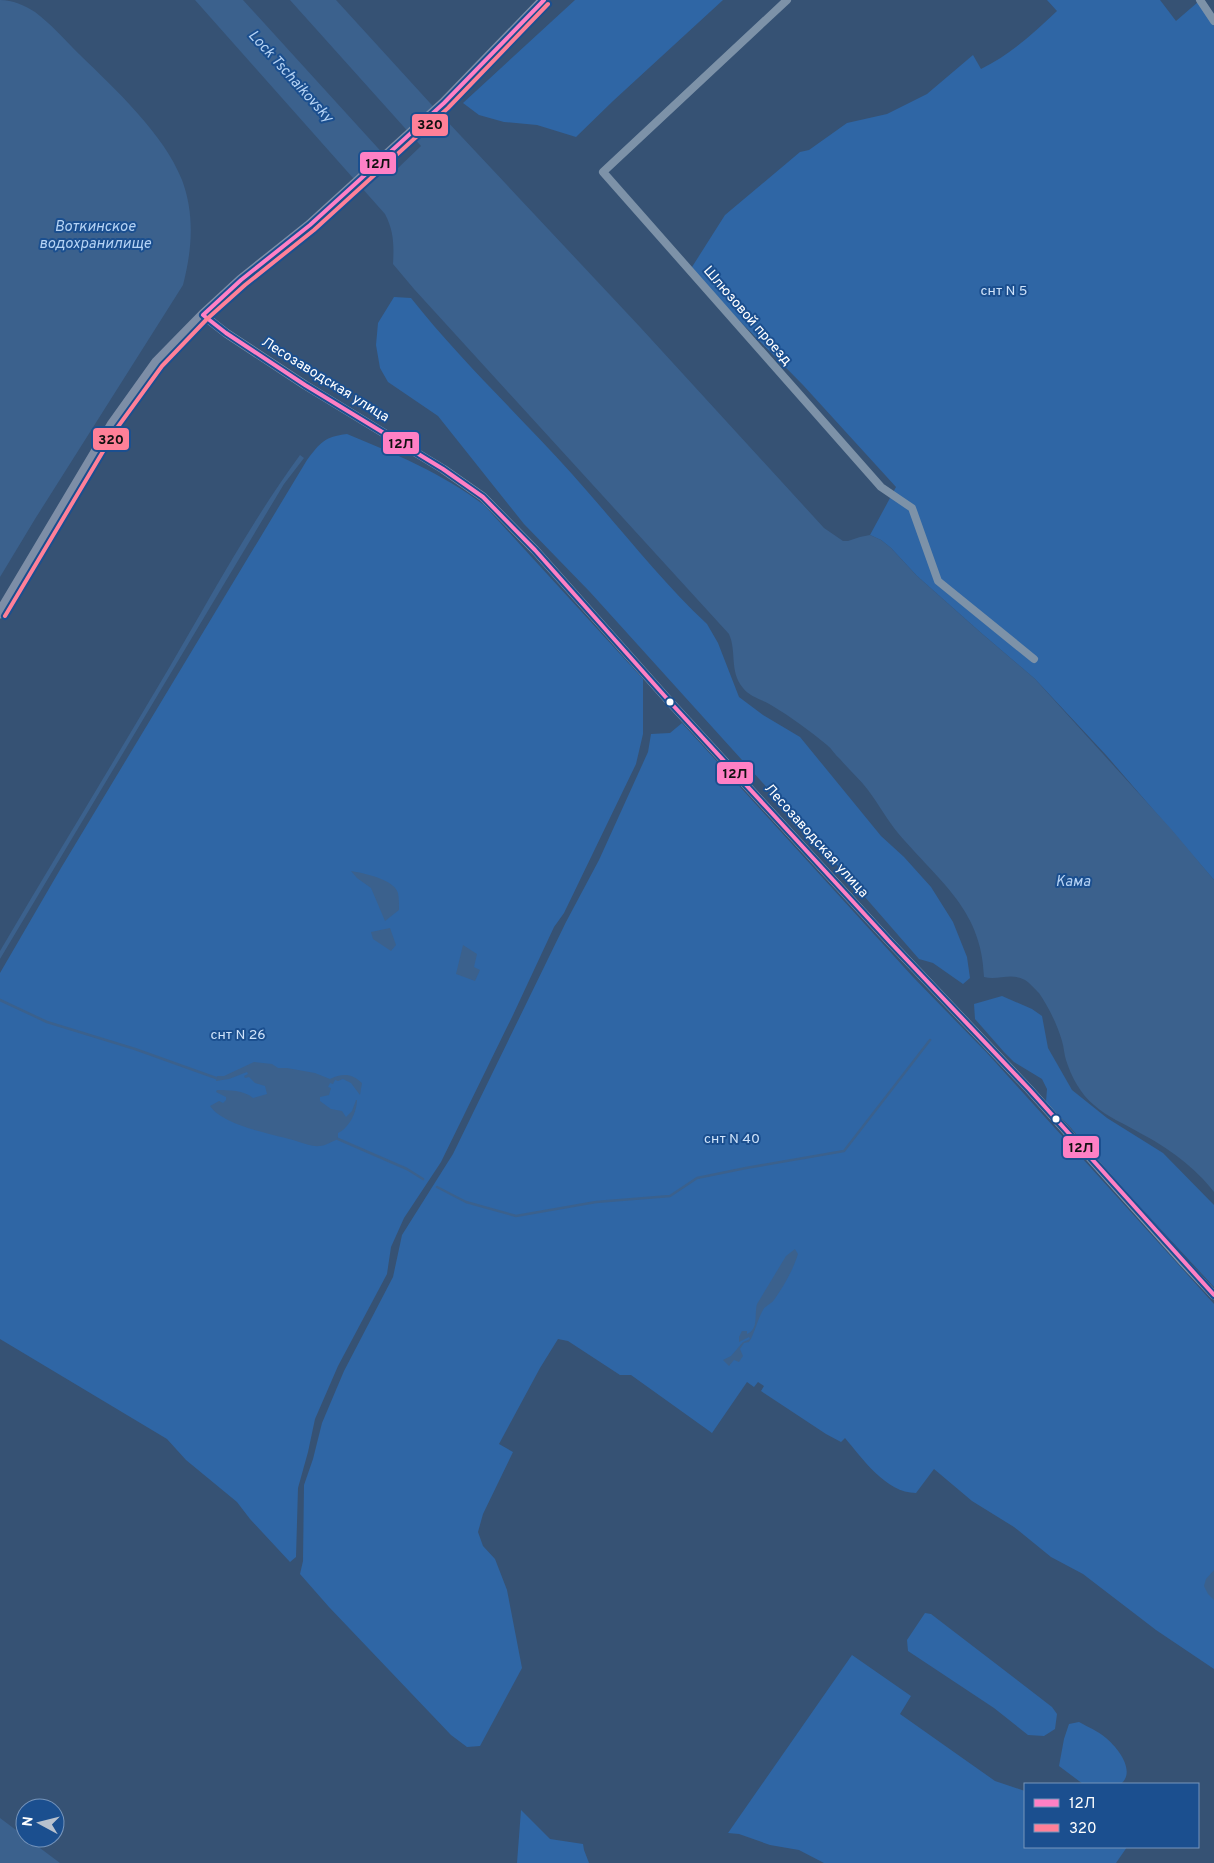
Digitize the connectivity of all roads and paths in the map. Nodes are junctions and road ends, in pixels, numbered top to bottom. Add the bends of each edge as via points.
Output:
1 (544, 0) edge
2 (787, 0) edge
3 (1200, 0) edge
4 (1214, 21) edge
5 (203, 315) junction
6 (0, 613) edge
7 (1034, 659) dead end
8 (1214, 1295) edge

1 - 5 main road via 444,104 310,225
2 - 7 street, Шлюзовой проезд via 603,172 881,487 912,508 938,581
3 - 4 street
5 - 6 main road via 157,362 112,425
5 - 8 street, Лесозаводская улица via 482,498 535,550

